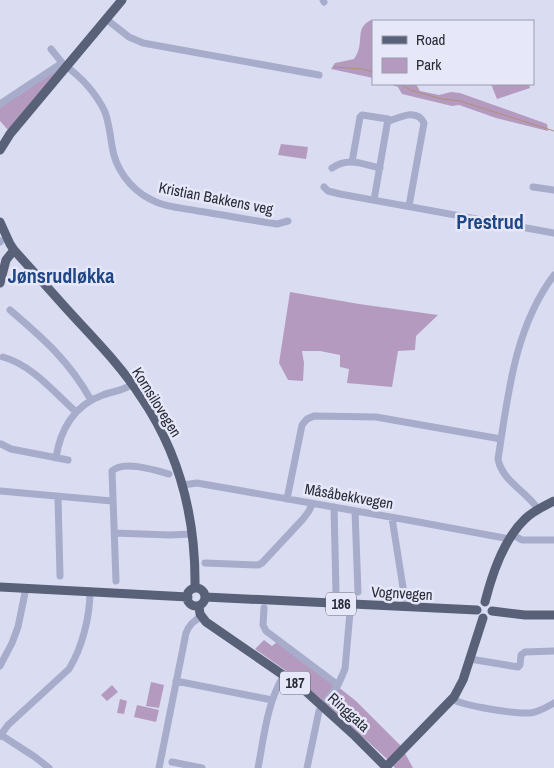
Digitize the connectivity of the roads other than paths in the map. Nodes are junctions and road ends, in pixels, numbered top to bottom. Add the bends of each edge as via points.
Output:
1 (122, 0) edge
2 (106, 19) junction
3 (51, 50) dead end
4 (65, 65) junction
5 (318, 75) dead end
6 (0, 104) edge
7 (389, 121) junction
8 (0, 150) edge
9 (352, 162) junction
10 (332, 168) dead end
11 (380, 168) junction
12 (324, 187) dead end
13 (533, 187) dead end
14 (554, 190) edge
15 (374, 200) junction
16 (409, 206) junction
17 (288, 221) dead end
18 (0, 222) edge
19 (554, 233) edge
20 (0, 234) edge
21 (13, 251) junction
22 (554, 275) edge
23 (0, 283) edge
24 (10, 310) dead end
25 (3, 357) dead end
26 (132, 384) junction
27 (91, 400) junction
28 (76, 412) junction
29 (501, 439) junction
30 (1, 444) edge
31 (56, 458) junction
32 (68, 460) dead end
33 (168, 474) dead end
34 (183, 485) junction
35 (0, 491) edge
36 (58, 497) junction
37 (287, 499) junction
38 (554, 500) edge
39 (112, 501) junction
40 (312, 504) junction
41 (334, 507) junction
42 (538, 509) junction
43 (355, 511) junction
44 (392, 518) junction
45 (114, 533) junction
46 (192, 534) junction
47 (511, 537) junction
48 (554, 540) edge
49 (205, 563) dead end
50 (60, 576) dead end
51 (116, 581) dead end
52 (0, 587) edge
53 (26, 588) junction
54 (196, 588) junction
55 (90, 592) junction
56 (336, 592) dead end
57 (358, 592) dead end
58 (188, 597) junction
59 (205, 597) junction
60 (405, 600) dead end
61 (485, 602) junction
62 (199, 606) junction
63 (264, 608) dead end
64 (477, 610) junction
65 (492, 611) junction
66 (350, 612) dead end
67 (554, 614) edge
68 (201, 617) junction
69 (483, 618) junction
70 (554, 652) edge
71 (470, 659) junction
72 (0, 666) edge
73 (284, 675) junction
74 (176, 681) junction
75 (338, 685) junction
76 (272, 700) junction
77 (452, 700) junction
78 (554, 703) edge
79 (322, 706) junction
80 (0, 736) edge
81 (172, 762) dead end
82 (387, 767) edge
83 (49, 768) edge
84 (159, 768) edge
85 (202, 768) edge
86 (258, 768) edge
87 (307, 768) edge

1 - 2 main road
2 - 4 main road
2 - 5 street via 129,37 143,43
3 - 4 street
4 - 6 street via 59,64
4 - 8 main road
4 - 17 street, Kristian Bakkens veg via 88,86 101,105 114,154 125,178 150,200 277,224
7 - 9 street via 386,118 360,117
7 - 11 street
7 - 16 street via 412,114 424,123
9 - 10 street via 342,162
9 - 11 street
11 - 15 street
12 - 15 street via 328,191
13 - 14 street
15 - 16 street
16 - 19 street
18 - 21 main road, Kornsilovegen
20 - 21 main road, Kornsilovegen via 4,244
21 - 23 main road via 3,264
21 - 26 main road, Kornsilovegen
22 - 29 street via 533,308 522,334
24 - 27 street via 54,349
25 - 28 street via 27,369
26 - 27 street
26 - 34 main road, Kornsilovegen via 172,452
27 - 28 street
28 - 31 street via 63,430
29 - 37 street via 376,417 314,416 302,425
29 - 42 street via 498,459 502,471
30 - 31 street
31 - 32 street
33 - 39 street via 126,466 114,468
34 - 37 street, Måsåbekkvegen via 197,483
34 - 46 main road, Kornsilovegen
35 - 36 street
36 - 39 street
36 - 50 street
37 - 40 street, Måsåbekkvegen
38 - 42 main road
39 - 45 street
40 - 41 street, Måsåbekkvegen
40 - 49 street via 262,563 252,566
41 - 43 street, Måsåbekkvegen
41 - 56 street
42 - 47 main road
43 - 44 street, Måsåbekkvegen
43 - 57 street
44 - 47 street, Måsåbekkvegen
44 - 60 street
45 - 46 street
45 - 51 street
46 - 54 main road, Kornsilovegen
47 - 48 street, Måsåbekkvegen
47 - 61 main road
52 - 53 main road
53 - 55 main road
53 - 72 street via 18,627
54 - 58 main road
54 - 59 main road via 202,590
55 - 58 main road
55 - 80 street via 76,658
58 - 62 main road via 191,604
59 - 62 main road
59 - 64 main road, Vognvegen / 186
61 - 64 main road via 479,604
61 - 65 main road via 491,605
62 - 68 main road
63 - 75 street via 266,631
64 - 69 main road
65 - 67 main road
65 - 69 main road
66 - 75 street via 345,668
68 - 73 main road, Ringgata / 187
68 - 74 street via 194,620 186,633
69 - 71 main road
70 - 71 street via 525,652 518,668
71 - 77 main road
73 - 76 street
73 - 79 main road, Ringgata / 187
74 - 76 street
74 - 84 street
75 - 79 street
76 - 86 street
77 - 78 street via 470,706 530,713
77 - 82 main road
79 - 82 main road, Ringgata / 187
79 - 87 street
80 - 83 street
81 - 85 street

